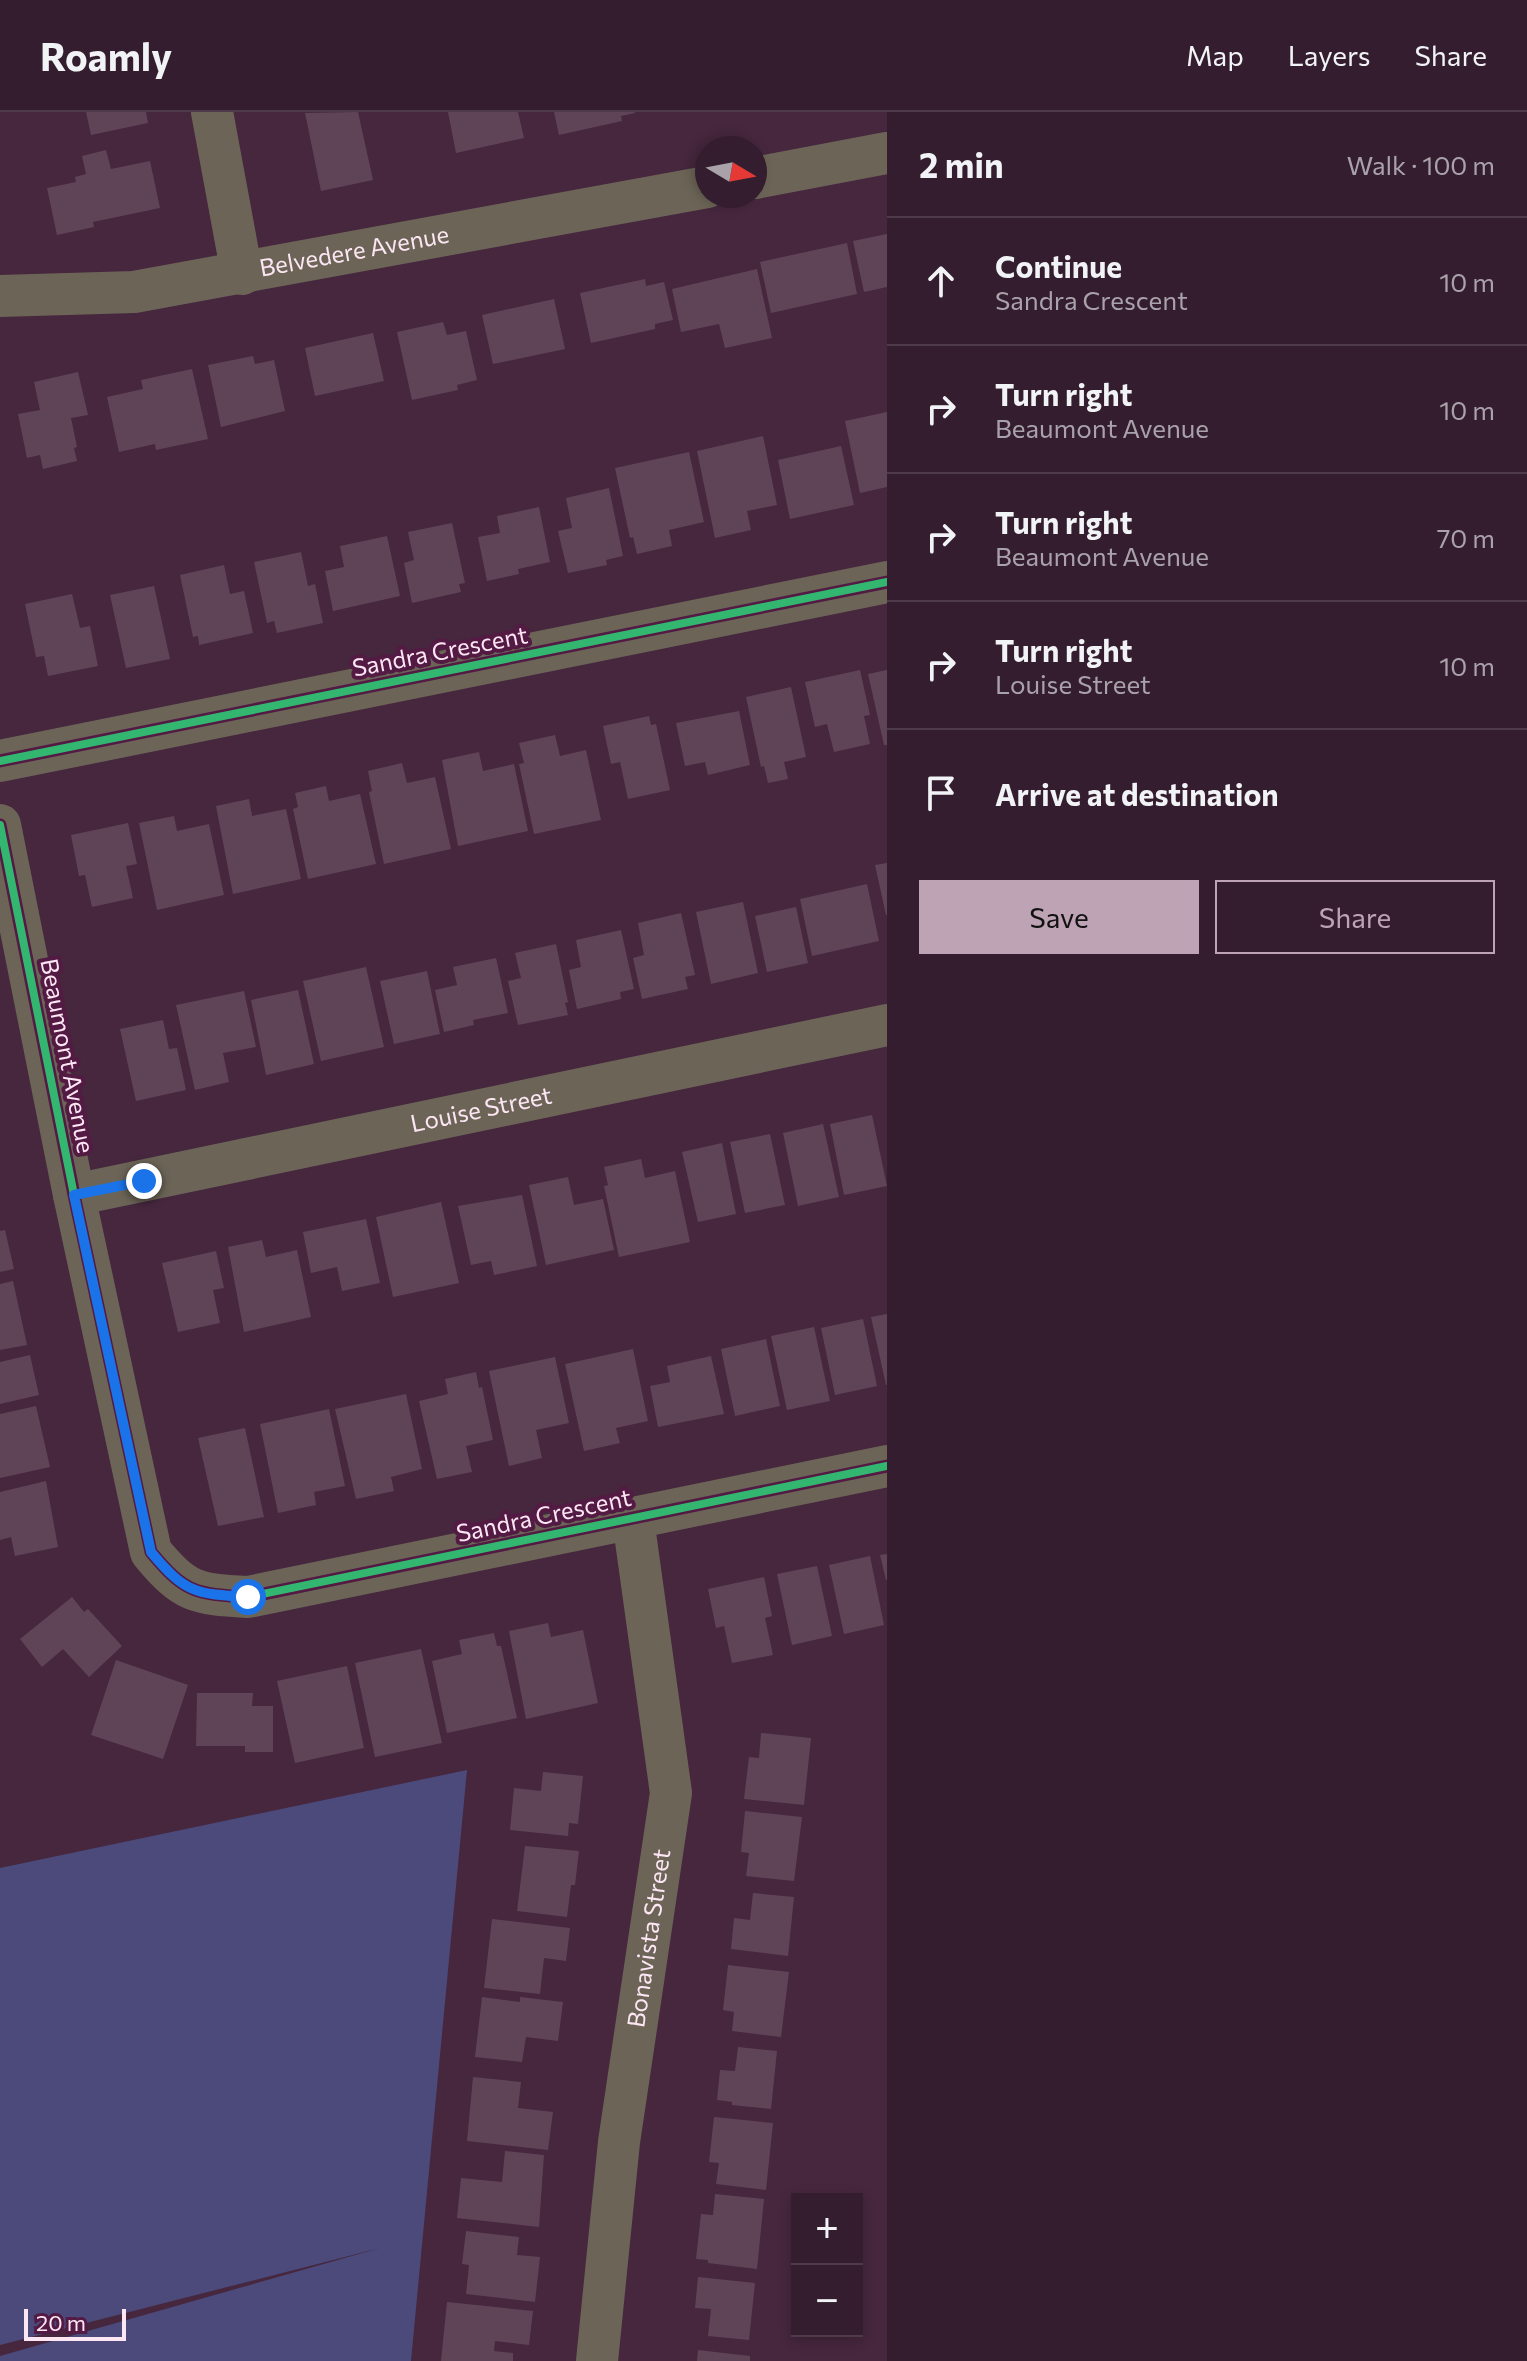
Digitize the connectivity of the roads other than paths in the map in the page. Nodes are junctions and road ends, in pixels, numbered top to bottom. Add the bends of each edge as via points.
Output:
1 (212, 112) edge
2 (887, 153) edge
3 (767, 176) edge
4 (695, 189) edge
5 (242, 274) junction
6 (0, 296) edge
7 (887, 582) edge
8 (0, 761) edge
9 (0, 825) edge
10 (887, 1025) edge
11 (74, 1195) junction
12 (887, 1466) edge
13 (633, 1519) junction
14 (207, 1594) joint
15 (597, 2361) edge

1 - 5 street
2 - 3 street
4 - 5 street, Belvedere Avenue
5 - 6 street, Belvedere Avenue via 134,292
7 - 8 street, Sandra Crescent
9 - 11 street, Beaumont Avenue
10 - 11 street, Louise Street
11 - 14 street, Beaumont Avenue via 151,1552 175,1581
12 - 13 street, Sandra Crescent
13 - 14 street, Sandra Crescent via 248,1597
13 - 15 street, Bonavista Street via 671,1793 619,2142

